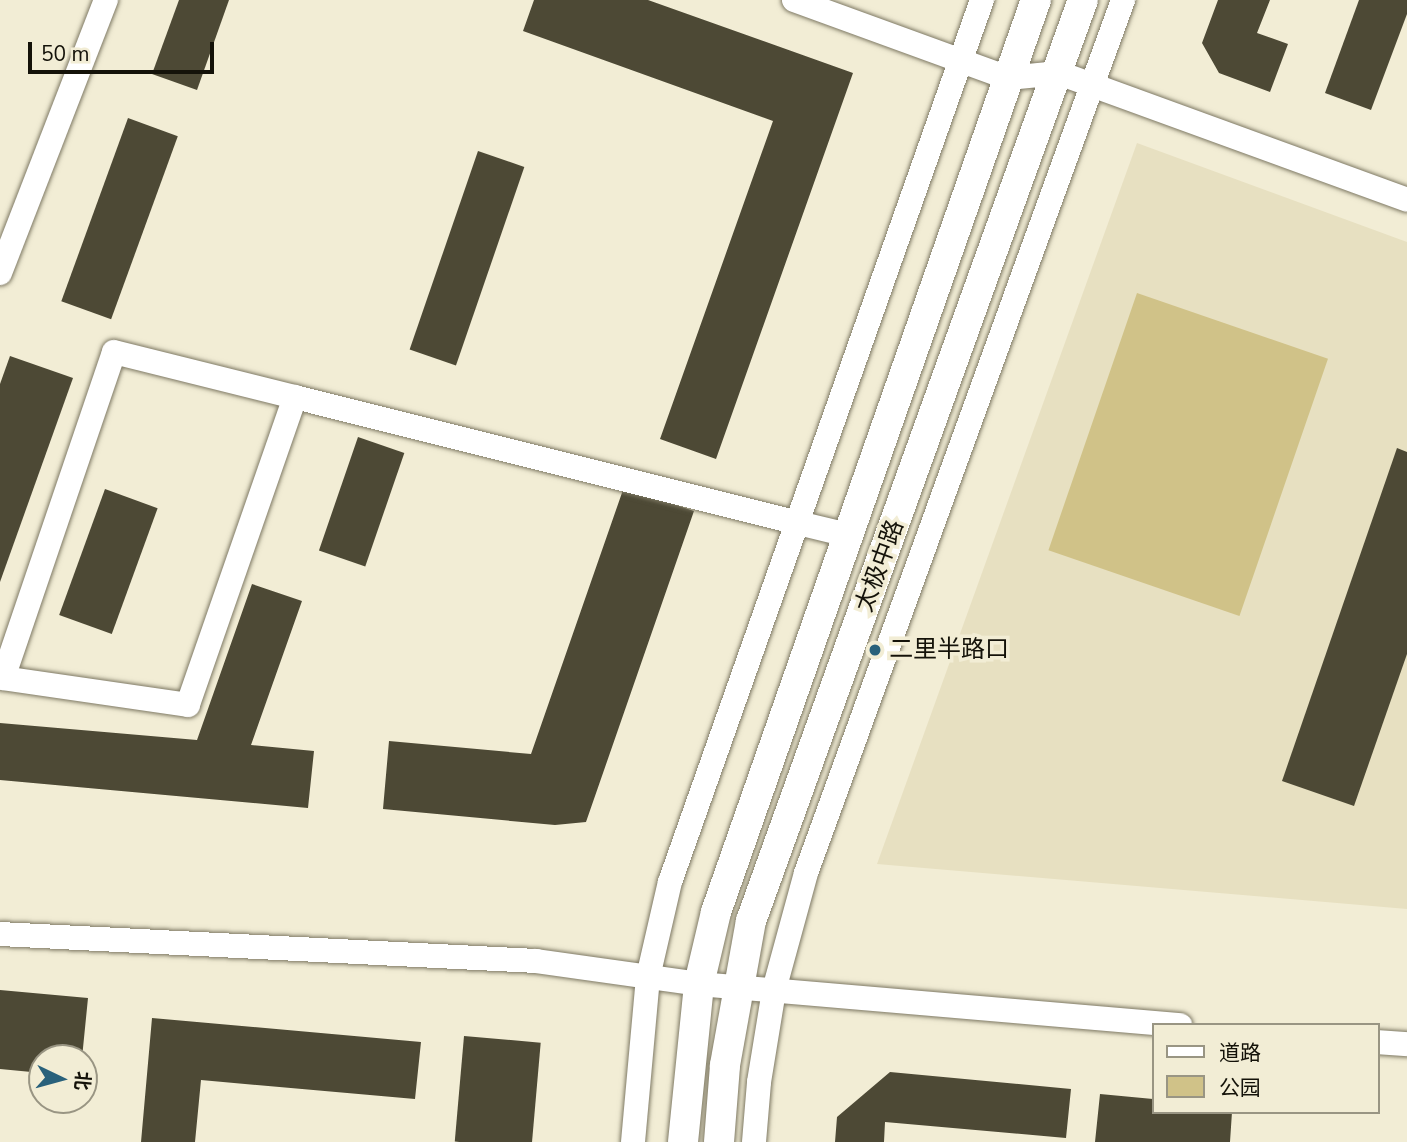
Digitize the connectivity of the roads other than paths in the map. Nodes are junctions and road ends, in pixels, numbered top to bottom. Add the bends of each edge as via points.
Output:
1 (106, 0) edge
2 (794, 0) edge
3 (982, 0) edge
4 (1036, 0) edge
5 (1083, 0) edge
6 (1124, 0) edge
7 (960, 61) junction
8 (1059, 72) junction
9 (1008, 78) junction
10 (1094, 86) junction
11 (1407, 200) edge
12 (0, 273) edge
13 (295, 397) junction
14 (798, 523) junction
15 (848, 535) junction
16 (0, 934) edge
17 (648, 977) junction
18 (699, 984) junction
19 (737, 987) junction
20 (774, 990) junction
21 (1157, 1023) edge
22 (1379, 1042) edge
23 (1407, 1044) edge
24 (633, 1142) edge
25 (683, 1142) edge
26 (719, 1142) edge
27 (754, 1142) edge

1 - 12 street
2 - 7 street
3 - 7 street
4 - 9 main road, 太极中路
5 - 8 main road, 太极中路
6 - 10 street
7 - 9 street
7 - 14 street
8 - 9 street
8 - 10 street
8 - 19 main road, 太极中路 via 751,921
9 - 15 main road, 太极中路
10 - 11 street
10 - 20 street via 806,873
13 - 13 street via 114,352 3,678 188,705
13 - 14 street
14 - 15 street
14 - 17 street via 670,883
15 - 18 main road, 太极中路 via 716,912
16 - 17 street via 536,961
17 - 18 street
17 - 24 street
18 - 19 street
18 - 25 main road, 太极中路
19 - 20 street
19 - 26 main road, 太极中路
20 - 21 street
20 - 27 street
22 - 23 street

